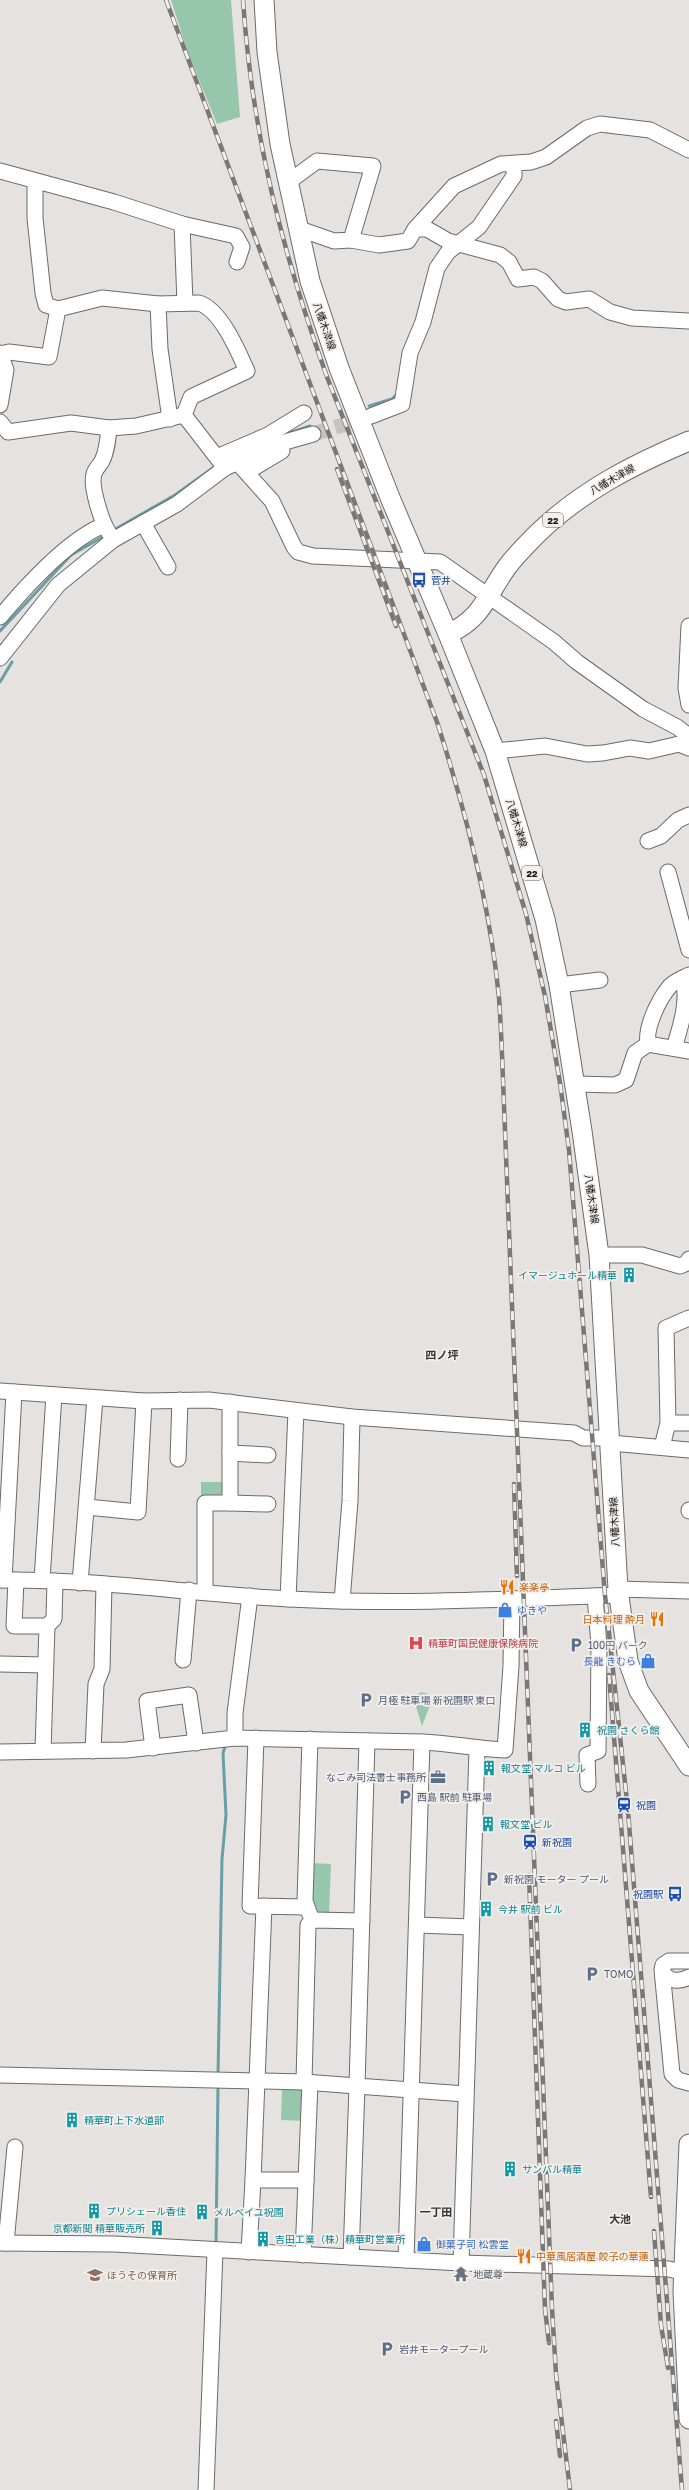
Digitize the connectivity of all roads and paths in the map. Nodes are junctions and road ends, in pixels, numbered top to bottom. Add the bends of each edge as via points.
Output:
1 (264, 0) edge
2 (689, 150) edge
3 (514, 170) junction
4 (0, 172) edge
5 (35, 181) junction
6 (287, 183) junction
7 (182, 224) junction
8 (297, 228) junction
9 (415, 229) junction
10 (351, 240) junction
11 (454, 243) junction
12 (237, 262) dead end
13 (185, 303) junction
14 (158, 304) junction
15 (58, 309) junction
16 (689, 321) edge
17 (0, 353) edge
18 (0, 405) edge
19 (304, 413) dead end
20 (371, 416) tunnel mouth
21 (177, 417) junction
22 (0, 422) edge
23 (109, 428) junction
24 (314, 438) tunnel mouth
25 (689, 441) edge
26 (228, 464) junction
27 (143, 523) junction
28 (108, 532) junction
29 (417, 559) junction
30 (168, 567) dead end
31 (490, 595) junction
32 (0, 617) edge
33 (689, 626) edge
34 (448, 634) junction
35 (2, 655) edge
36 (689, 705) edge
37 (689, 736) edge
38 (689, 749) edge
39 (495, 751) junction
40 (689, 815) edge
41 (648, 841) dead end
42 (668, 872) dead end
43 (689, 950) edge
44 (686, 976) edge
45 (600, 980) dead end
46 (559, 985) junction
47 (648, 1044) junction
48 (674, 1048) junction
49 (689, 1051) edge
50 (575, 1084) junction
51 (599, 1255) junction
52 (689, 1259) edge
53 (689, 1318) edge
54 (7, 1392) edge
55 (54, 1395) junction
56 (95, 1398) junction
57 (180, 1400) junction
58 (144, 1401) junction
59 (230, 1402) junction
60 (296, 1411) junction
61 (352, 1417) junction
62 (689, 1422) edge
63 (668, 1423) junction
64 (610, 1441) junction
65 (662, 1447) junction
66 (689, 1450) edge
67 (230, 1453) junction
68 (268, 1455) dead end
69 (178, 1459) dead end
70 (230, 1503) junction
71 (268, 1504) dead end
72 (87, 1507) junction
73 (7, 1580) edge
74 (49, 1581) junction
75 (80, 1583) junction
76 (104, 1584) junction
77 (189, 1590) junction
78 (205, 1591) junction
79 (689, 1591) edge
80 (618, 1592) junction
81 (250, 1596) junction
82 (595, 1596) junction
83 (288, 1599) junction
84 (512, 1599) junction
85 (342, 1601) junction
86 (47, 1626) junction
87 (183, 1660) dead end
88 (0, 1664) edge
89 (45, 1665) junction
90 (235, 1738) junction
91 (256, 1738) junction
92 (310, 1739) junction
93 (367, 1741) junction
94 (422, 1742) junction
95 (196, 1743) junction
96 (153, 1748) junction
97 (479, 1749) junction
98 (93, 1751) junction
99 (0, 1752) edge
100 (43, 1752) junction
101 (689, 1766) edge
102 (588, 1784) dead end
103 (264, 1906) junction
104 (309, 1914) junction
105 (362, 1921) junction
106 (417, 1925) junction
107 (471, 1927) junction
108 (689, 1961) edge
109 (689, 1977) edge
110 (667, 1981) junction
111 (0, 2075) edge
112 (256, 2081) junction
113 (307, 2082) junction
114 (689, 2083) edge
115 (357, 2086) junction
116 (412, 2089) junction
117 (465, 2094) junction
118 (689, 2144) edge
119 (15, 2147) dead end
120 (253, 2180) junction
121 (306, 2180) junction
122 (3, 2243) edge
123 (215, 2251) junction
124 (250, 2252) junction
125 (303, 2255) junction
126 (351, 2257) junction
127 (406, 2260) junction
128 (461, 2262) junction
129 (686, 2274) edge
130 (689, 2419) edge
131 (206, 2490) edge

1 - 6 main road, 八幡木津線 / 22 via 267,52
2 - 3 street via 650,130 600,124 586,128 546,157
3 - 9 street via 494,166 454,186
3 - 11 street via 480,227
4 - 5 street
5 - 7 street via 114,202
5 - 15 street via 35,218 43,293 46,305
6 - 8 main road, 八幡木津線 / 22
6 - 10 street via 317,162 373,166
7 - 12 street via 236,236 242,247
7 - 13 street
8 - 10 street via 334,241
8 - 29 main road, 八幡木津線 / 22 via 324,325 391,500
9 - 10 street via 408,241 379,245
9 - 11 street via 427,229
11 - 16 street via 500,255 509,262 513,274 518,279 534,277 558,299 566,302 589,299 610,312 632,318
11 - 20 street via 437,268 423,322 410,353 402,404
13 - 14 street
13 - 21 street via 206,305 226,328 247,371 191,396
14 - 15 street via 102,298
14 - 21 street via 160,349
15 - 17 street via 49,357
17 - 18 street via 6,370
19 - 26 street
21 - 23 street via 136,426
21 - 26 street
22 - 23 street via 8,432 71,423
23 - 28 street via 102,460 93,475
24 - 26 street via 278,444
25 - 31 main road, 八幡木津線 / 22 via 624,470 582,496 537,534 507,567
26 - 27 street via 177,504
26 - 29 street via 272,500 288,538 298,552 313,556
27 - 28 street
27 - 30 street
28 - 32 street via 87,532 23,589
28 - 35 street via 58,584
29 - 31 street via 440,562
29 - 34 main road, 八幡木津線 / 22
31 - 34 main road, 八幡木津線 / 22 via 466,626
31 - 37 street via 643,709
33 - 36 street via 686,688
34 - 39 main road, 八幡木津線 / 22
38 - 39 street via 679,744 649,751 630,748 587,754 545,746
39 - 46 main road, 八幡木津線 / 22 via 539,897
40 - 41 street via 678,820 661,836
42 - 43 street
44 - 47 street via 671,985 662,997 647,1037
44 - 48 street via 686,1001
45 - 46 street
46 - 50 main road, 八幡木津線 / 22
47 - 48 street
47 - 50 street via 635,1054 626,1080 615,1085
48 - 49 street
50 - 51 main road, 八幡木津線 / 22
51 - 52 street via 642,1254 680,1266 688,1263
51 - 64 main road, 八幡木津線 / 22
53 - 63 street via 666,1328
54 - 55 street
54 - 73 street
55 - 56 street
55 - 74 street
56 - 58 street
56 - 72 street
57 - 58 street
57 - 59 street
57 - 69 street
58 - 72 street via 138,1512
59 - 60 street
59 - 67 street
60 - 61 street
60 - 83 street
61 - 64 street via 574,1433 583,1438
61 - 85 street via 350,1501
62 - 63 street
63 - 65 street
64 - 65 street
64 - 80 main road, 八幡木津線 / 22
65 - 66 street
67 - 68 street
67 - 70 street
70 - 71 street
70 - 78 street via 205,1503
72 - 75 street
73 - 74 street
73 - 86 street via 14,1626
74 - 75 street
74 - 86 street via 54,1619
75 - 76 street
76 - 77 street
76 - 98 street via 102,1669 96,1684
77 - 78 street
77 - 87 street
78 - 81 street
79 - 80 street
80 - 82 street
80 - 101 main road, 八幡木津線 / 22 via 628,1662 634,1681
81 - 83 street
81 - 90 street via 235,1713
82 - 84 street
82 - 102 street via 598,1645 598,1751 587,1755
83 - 85 street
84 - 85 street via 409,1603
84 - 97 street via 511,1666 504,1750
86 - 89 street
88 - 89 street
89 - 100 street
90 - 91 street
90 - 95 street
91 - 92 street
91 - 103 street via 250,1906
92 - 93 street
92 - 104 street
93 - 94 street
93 - 105 street
94 - 97 street
94 - 106 street
95 - 96 street
95 - 96 street via 189,1695 147,1701
96 - 98 street
97 - 107 street
98 - 100 street
99 - 100 street
103 - 104 street
103 - 112 street
104 - 105 street
104 - 113 street
105 - 115 street
106 - 107 street
106 - 116 street
107 - 117 street
108 - 110 street via 669,1961 663,1965
109 - 110 street
110 - 114 street via 672,2074 678,2080
111 - 112 street
112 - 113 street
112 - 120 street
113 - 115 street
113 - 121 street
115 - 116 street
115 - 126 street
116 - 117 street
116 - 127 street
117 - 128 street
118 - 129 main road
119 - 122 street
120 - 121 street
120 - 124 street
121 - 125 street
122 - 123 street via 114,2244
123 - 124 street
123 - 131 street
124 - 125 street
125 - 126 street
126 - 127 street
127 - 128 street
128 - 129 street via 669,2269
129 - 130 main road

